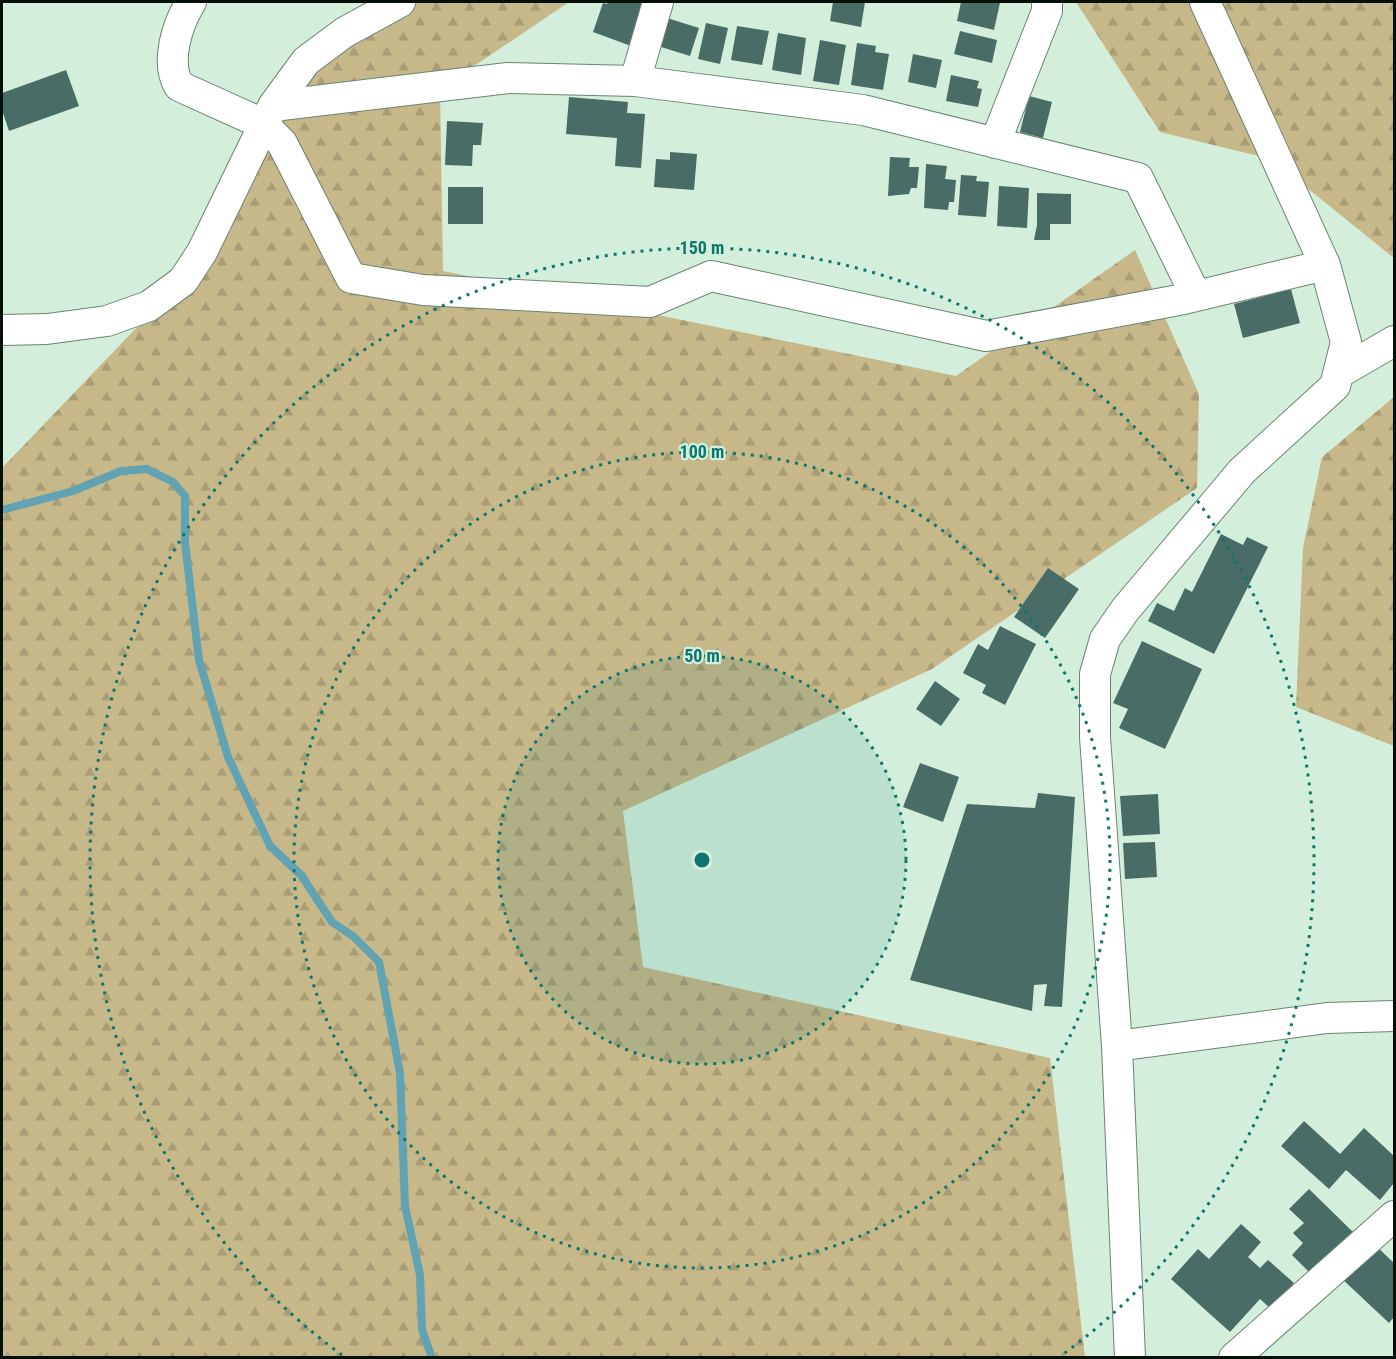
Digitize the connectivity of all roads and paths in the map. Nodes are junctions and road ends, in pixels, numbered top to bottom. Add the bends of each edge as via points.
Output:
1 (191, 2) edge
2 (400, 2) edge
3 (658, 2) edge
4 (1047, 2) edge
5 (1205, 2) edge
6 (635, 81) junction
7 (268, 115) junction
8 (995, 143) junction
9 (1325, 265) junction
10 (1196, 296) junction
11 (2, 330) edge
12 (1395, 341) edge
13 (1339, 373) junction
14 (1395, 1016) edge
15 (1117, 1046) junction
16 (1395, 1215) edge
17 (1130, 1358) edge
18 (1234, 1358) edge

1 - 7 street via 175,42 172,74 179,86
2 - 7 street via 345,32 306,62
3 - 6 street
4 - 8 street via 1047,11
5 - 9 street
6 - 7 street via 508,78
6 - 8 street via 864,110
7 - 10 street via 351,278 423,290 650,302 711,276 986,336
7 - 11 street via 202,252 183,281 149,306 106,321
8 - 10 street via 1138,178
9 - 10 street
9 - 13 street via 1346,342
12 - 13 street
13 - 15 street via 1335,386 1242,471 1105,639 1095,674 1095,737
14 - 15 street via 1327,1018
15 - 17 street
16 - 18 street

